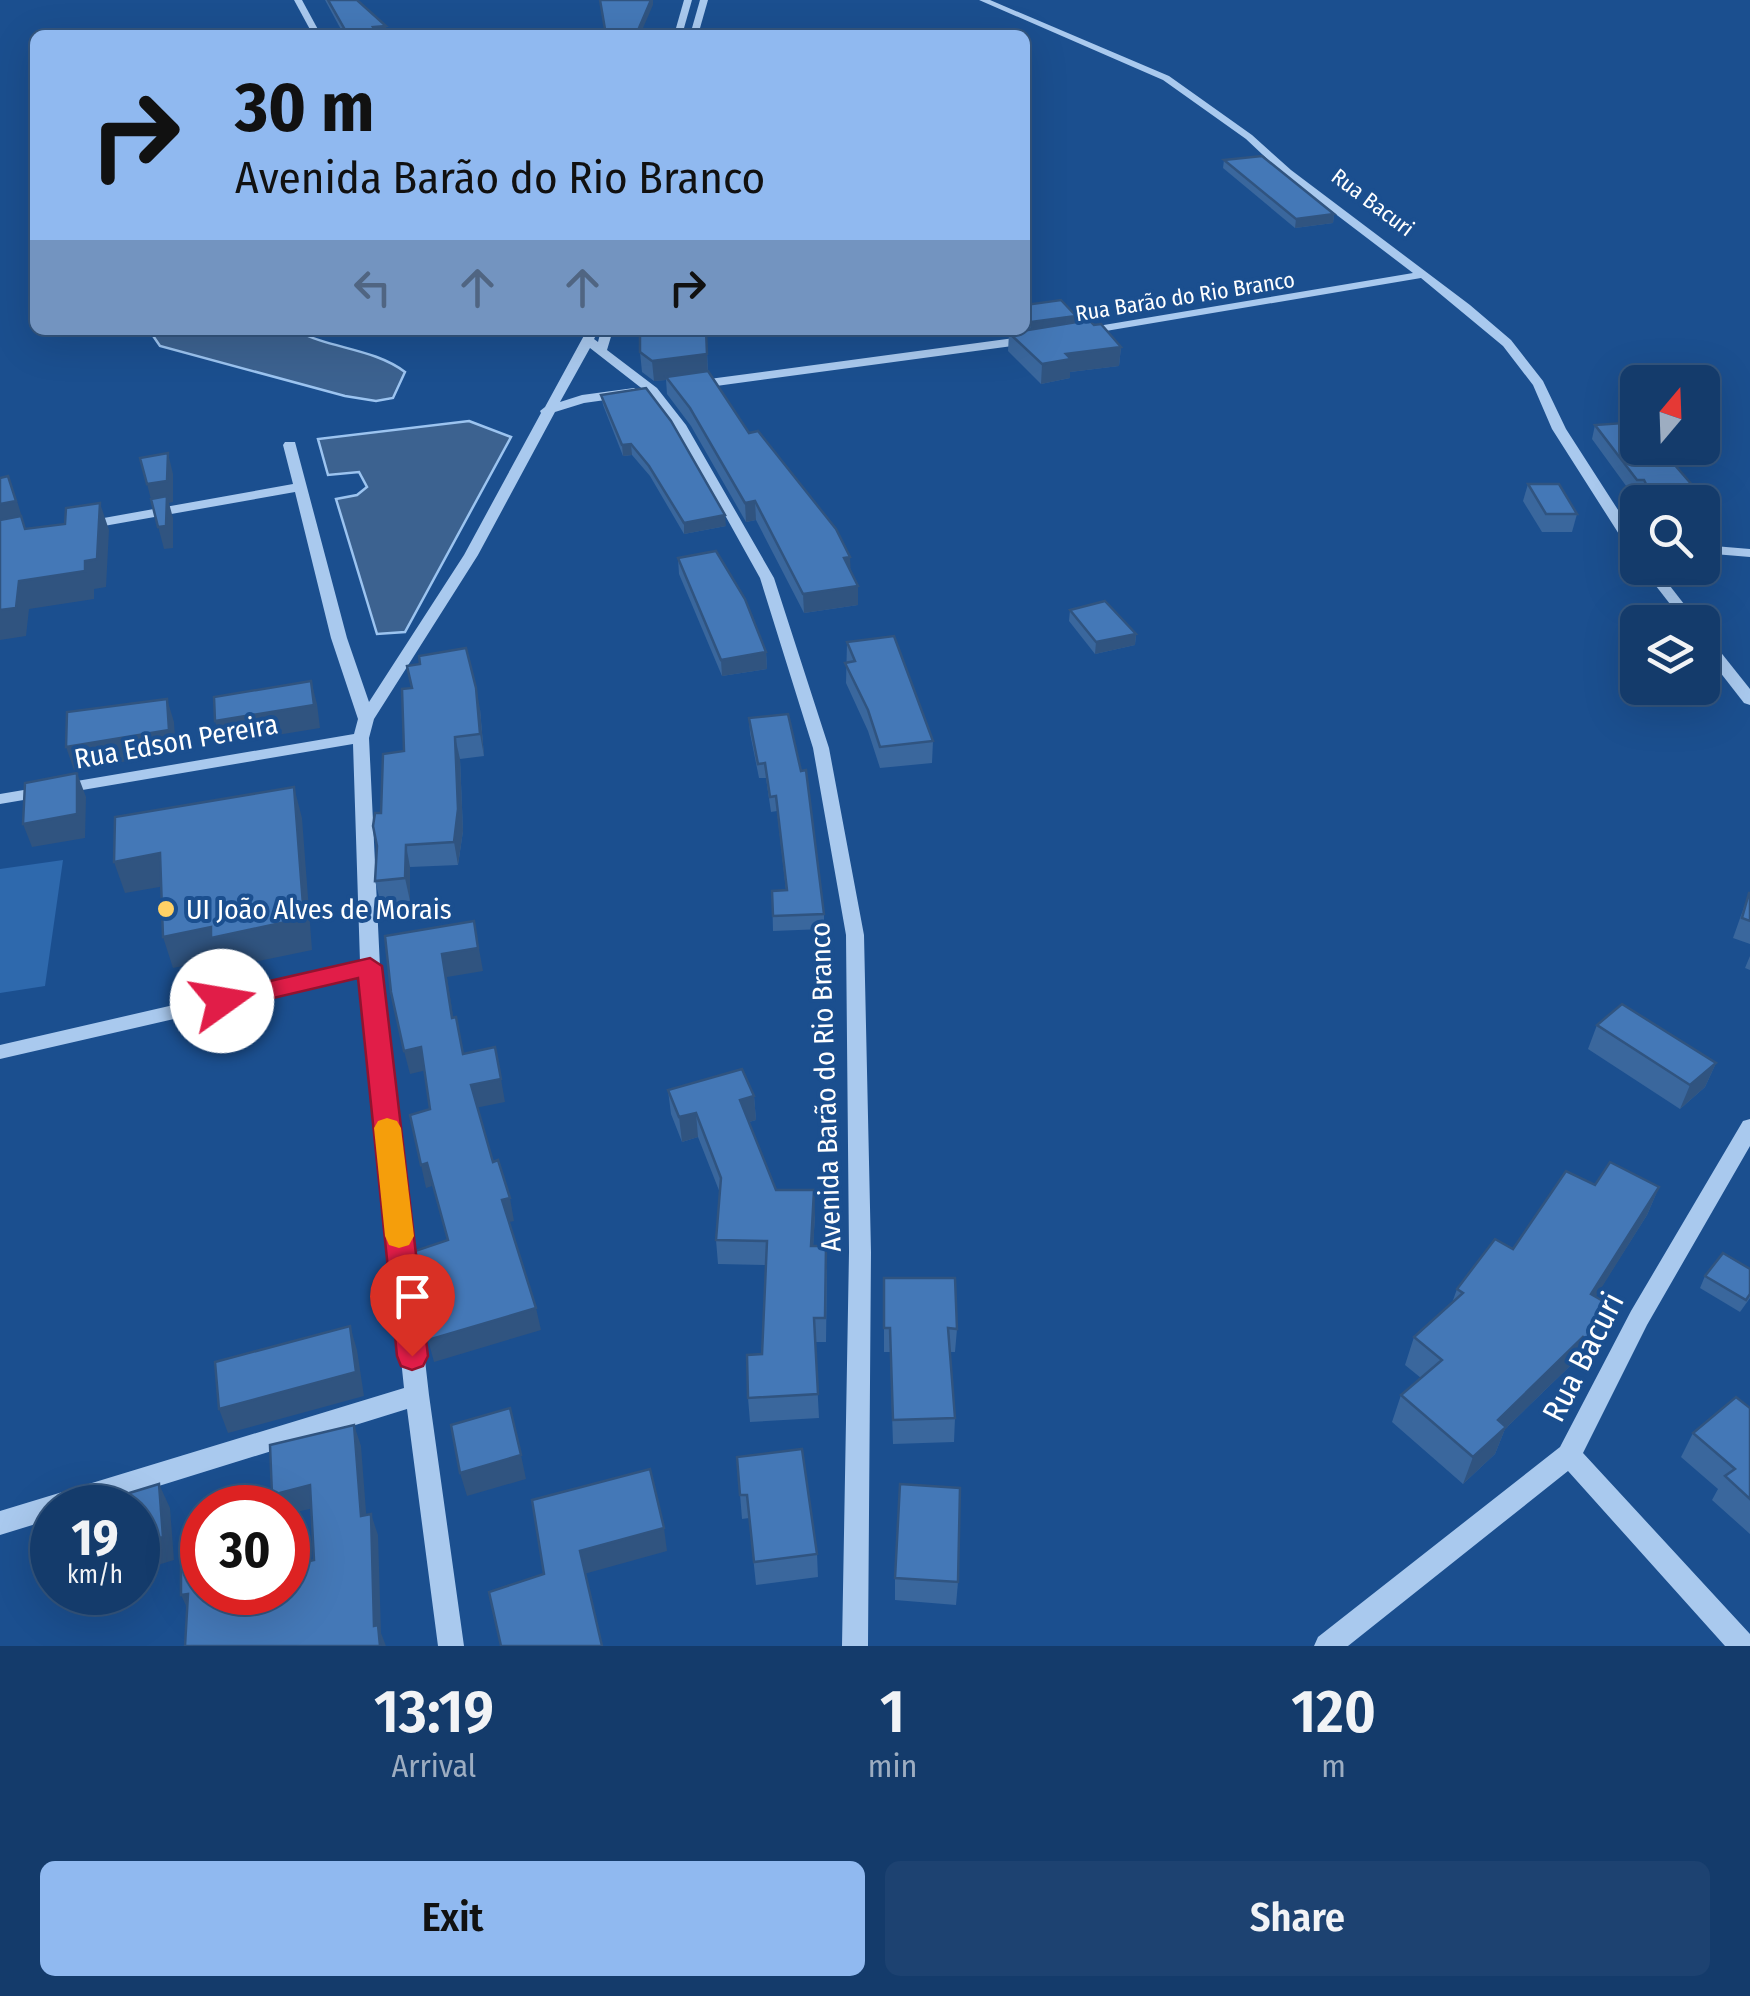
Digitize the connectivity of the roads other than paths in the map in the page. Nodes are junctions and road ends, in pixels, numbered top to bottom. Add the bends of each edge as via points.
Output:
1 (298, 0) edge
2 (688, 0) edge
3 (704, 0) edge
4 (984, 0) edge
5 (314, 30) edge
6 (679, 30) edge
7 (695, 30) edge
8 (1426, 274) junction
9 (1079, 333) edge
10 (1044, 338) edge
11 (595, 341) edge
12 (652, 391) junction
13 (546, 411) junction
14 (290, 445) dead end
15 (298, 487) junction
16 (1620, 523) edge
17 (74, 528) edge
18 (1720, 550) edge
19 (1750, 553) edge
20 (1662, 585) edge
21 (1678, 605) edge
22 (1720, 661) edge
23 (1750, 700) edge
24 (363, 729) junction
25 (0, 799) edge
26 (370, 966) junction
27 (0, 1052) edge
28 (1750, 1127) edge
29 (416, 1396) junction
30 (1569, 1455) junction
31 (0, 1523) edge
32 (451, 1646) edge
33 (855, 1646) edge
34 (1327, 1646) edge
35 (1743, 1646) edge

1 - 5 street
2 - 6 street
3 - 7 street
4 - 8 street, Rua Bacuri via 1166,78
8 - 9 street, Rua Barão do Rio Branco
8 - 16 street, Rua Bacuri via 1518,356
10 - 12 street, Rua Barão do Rio Branco
11 - 12 street, Avenida Barão do Rio Branco
11 - 13 street
12 - 13 street via 594,396
12 - 33 street, Avenida Barão do Rio Branco via 681,428 768,578 820,748 855,936
13 - 24 street via 472,554
14 - 15 street
15 - 17 street
15 - 24 street
18 - 19 street
20 - 21 street
22 - 23 street
24 - 25 street, Rua Edson Pereira
24 - 26 street
26 - 27 street
26 - 29 street
28 - 30 street, Rua Bacuri
29 - 31 street
29 - 32 street
30 - 34 street, Rua Bacuri
30 - 35 street

